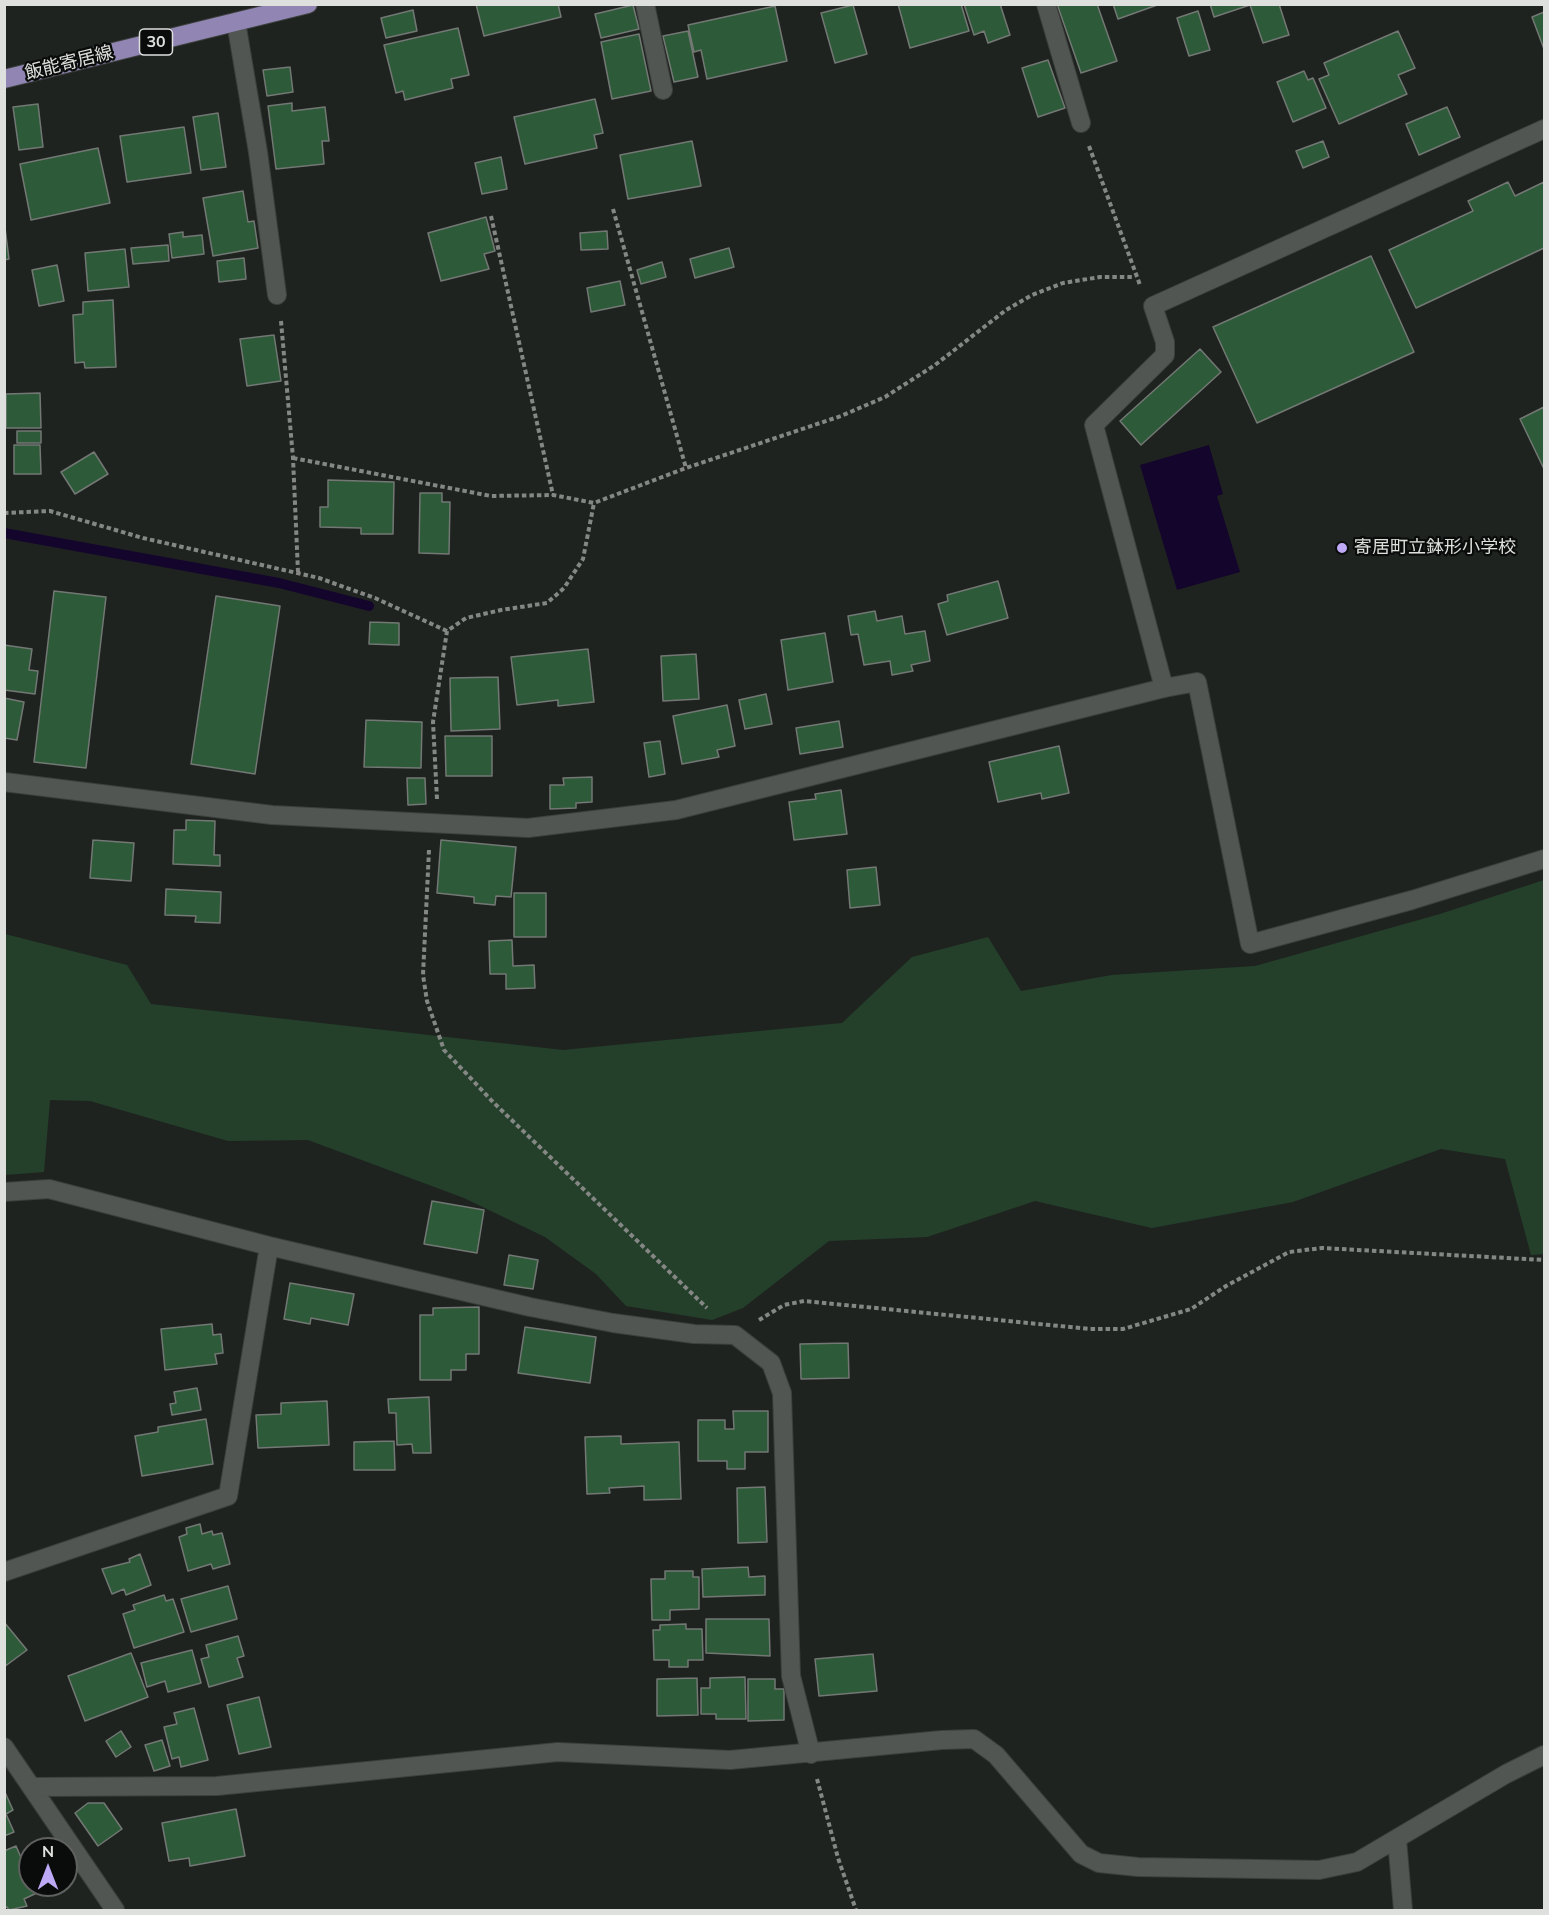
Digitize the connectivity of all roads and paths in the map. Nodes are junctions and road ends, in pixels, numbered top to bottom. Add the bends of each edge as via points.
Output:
1 (308, 4) edge
2 (645, 4) edge
3 (1046, 4) edge
4 (236, 22) junction
5 (4, 79) edge
6 (663, 90) dead end
7 (1081, 123) joint
8 (1545, 129) edge
9 (613, 209) dead end
10 (491, 216) dead end
11 (1134, 277) junction
12 (277, 295) joint
13 (1153, 306) junction
14 (293, 458) junction
15 (686, 468) junction
16 (553, 495) junction
17 (594, 503) junction
18 (4, 513) edge
19 (297, 572) junction
20 (447, 631) junction
21 (1164, 688) junction
22 (4, 782) edge
23 (434, 825) junction
24 (1545, 859) edge
25 (4, 1192) edge
26 (269, 1246) junction
27 (1545, 1260) edge
28 (735, 1335) junction
29 (4, 1572) edge
30 (4, 1747) edge
31 (811, 1754) junction
32 (1545, 1755) edge
33 (31, 1788) junction
34 (1397, 1839) junction
35 (106, 1908) edge
36 (856, 1911) edge
37 (1403, 1911) edge

1 - 4 main road, 飯能寄居線 / 30
2 - 6 street
3 - 7 street
4 - 5 main road, 飯能寄居線 / 30
4 - 12 street
7 - 11 path
8 - 13 street
9 - 15 path
10 - 16 path
11 - 13 path
11 - 15 path via 1063,283 1032,295 1006,310 935,366 885,397 841,416
12 - 14 path
13 - 21 street via 1166,355 1094,425
14 - 16 path via 491,496
14 - 19 path
15 - 17 path
16 - 17 path
17 - 20 path via 583,559 564,588 547,603 466,618
18 - 19 path via 50,511 143,538
19 - 20 path via 375,598
20 - 23 path via 433,722
21 - 23 street via 675,810 528,828
21 - 24 street via 1197,682 1250,944
22 - 23 street via 272,815
23 - 28 path via 423,975 427,1001 444,1050
25 - 26 street via 49,1189
26 - 28 street via 613,1323 694,1334
26 - 29 street via 228,1496
27 - 28 path via 1322,1248 1289,1252 1191,1309 1123,1329 804,1300 784,1305
28 - 31 street via 771,1363 782,1393 791,1676
30 - 33 street
31 - 33 street via 730,1760 558,1752 218,1786
31 - 34 street via 974,1739 996,1755 1081,1854 1099,1863 1319,1870 1357,1862
31 - 36 path
32 - 34 street
33 - 35 street
34 - 37 street

